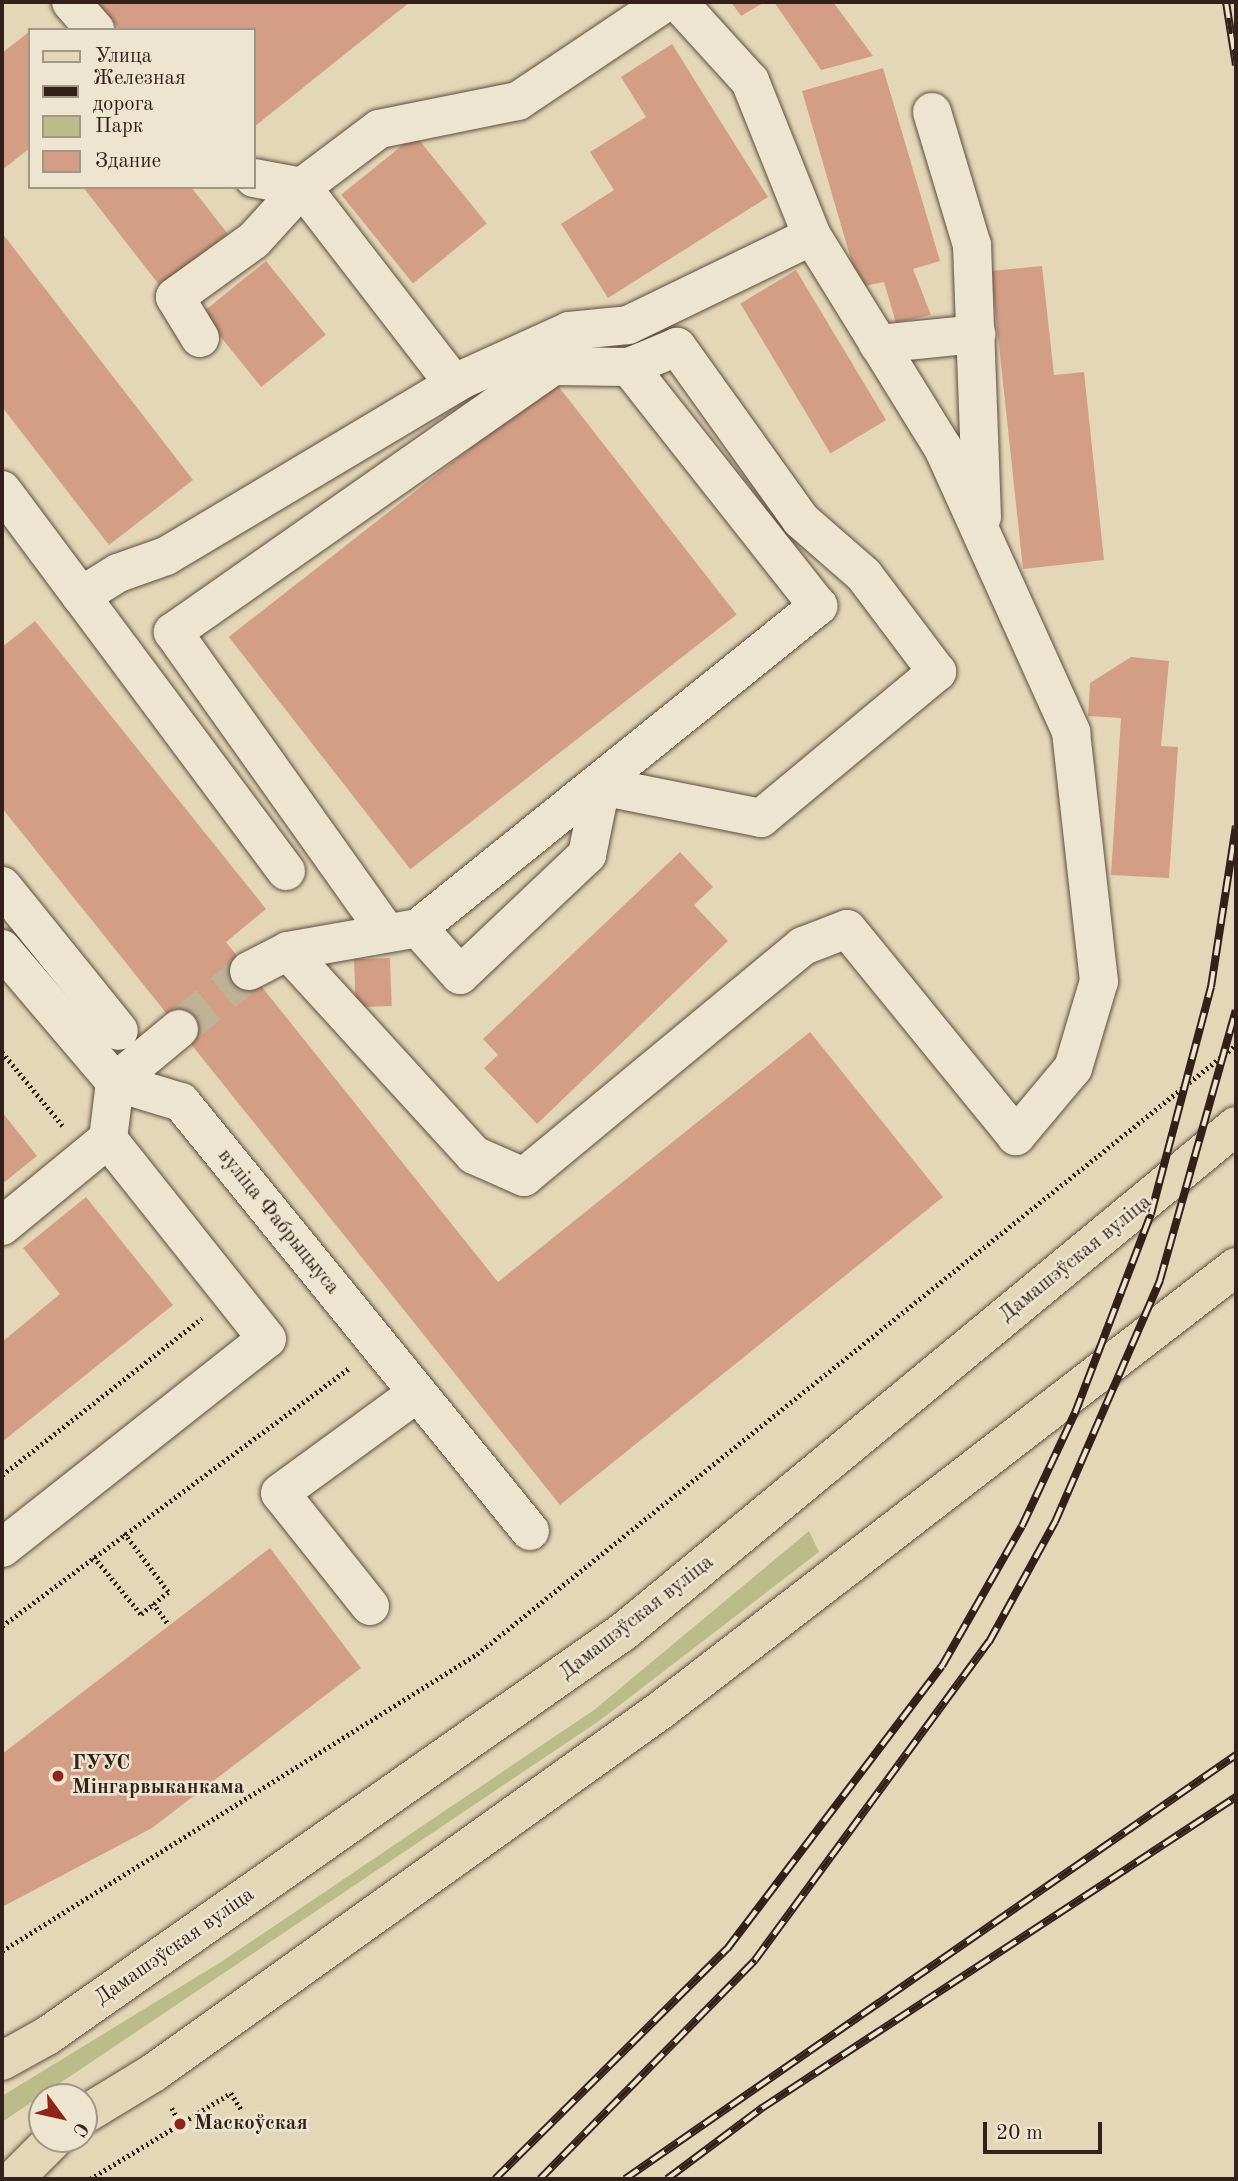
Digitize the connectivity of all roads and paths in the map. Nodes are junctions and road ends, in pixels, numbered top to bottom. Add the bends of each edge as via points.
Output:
1 (71, 2) edge
2 (666, 2) edge
3 (678, 2) edge
4 (93, 28) edge
5 (932, 112) dead end
6 (256, 178) edge
7 (302, 187) junction
8 (812, 236) junction
9 (976, 334) junction
10 (200, 338) dead end
11 (878, 344) junction
12 (629, 367) junction
13 (454, 384) junction
14 (2, 490) edge
15 (982, 536) junction
16 (864, 575) junction
17 (80, 597) junction
18 (818, 606) junction
19 (601, 786) junction
20 (286, 871) dead end
21 (2, 886) edge
22 (403, 930) junction
23 (2, 949) edge
24 (288, 951) junction
25 (249, 971) tunnel mouth
26 (179, 1029) tunnel mouth
27 (119, 1031) dead end
28 (1236, 1045) edge
29 (115, 1082) junction
30 (1236, 1126) edge
31 (108, 1139) junction
32 (2, 1226) edge
33 (1236, 1267) edge
34 (210, 1311) dead end
35 (417, 1393) junction
36 (2, 1475) edge
37 (530, 1531) dead end
38 (123, 1532) dead end
39 (2, 1548) edge
40 (94, 1557) dead end
41 (153, 1604) junction
42 (370, 1606) dead end
43 (169, 1625) dead end
44 (2, 1951) edge
45 (2, 2062) edge
46 (98, 2106) edge
47 (241, 2109) dead end
48 (28, 2146) edge
49 (40, 2153) edge
50 (2, 2160) edge
51 (14, 2179) edge
52 (90, 2179) edge

1 - 4 street
2 - 7 street via 518,101 379,129
3 - 8 street via 750,80
5 - 9 street via 972,245
6 - 7 street
7 - 10 street via 254,240 175,297
7 - 13 street
8 - 11 street
8 - 13 street via 628,325 569,331
9 - 11 street
9 - 15 street
11 - 15 street via 943,448
12 - 16 street via 677,347 801,520
12 - 18 street
12 - 22 street via 553,366 173,632
13 - 17 street via 166,556 118,573
14 - 17 street
15 - 24 street via 1071,732 1099,981 1073,1068 1016,1136 847,929 803,946 524,1177 474,1155
16 - 18 street
16 - 19 street via 937,672 761,818
17 - 20 street
18 - 19 street
19 - 22 street
19 - 22 street via 587,855 460,975
21 - 27 street
22 - 24 street
23 - 29 street
24 - 25 street
26 - 29 street
28 - 44 path via 477,1654
29 - 31 street
29 - 35 street, вуліца Фабрыцыуса via 181,1102
30 - 45 main road, Дамашэўская вуліца via 623,1632 47,2036
31 - 32 street
31 - 39 street via 267,1339
33 - 46 main road via 661,1710 153,2073
34 - 36 path
35 - 37 street, вуліца Фабрыцыуса
35 - 42 street via 280,1493
38 - 41 path via 168,1592
40 - 41 path via 141,1615
41 - 43 path
47 - 52 path via 231,2093
48 - 50 main road
49 - 51 main road

